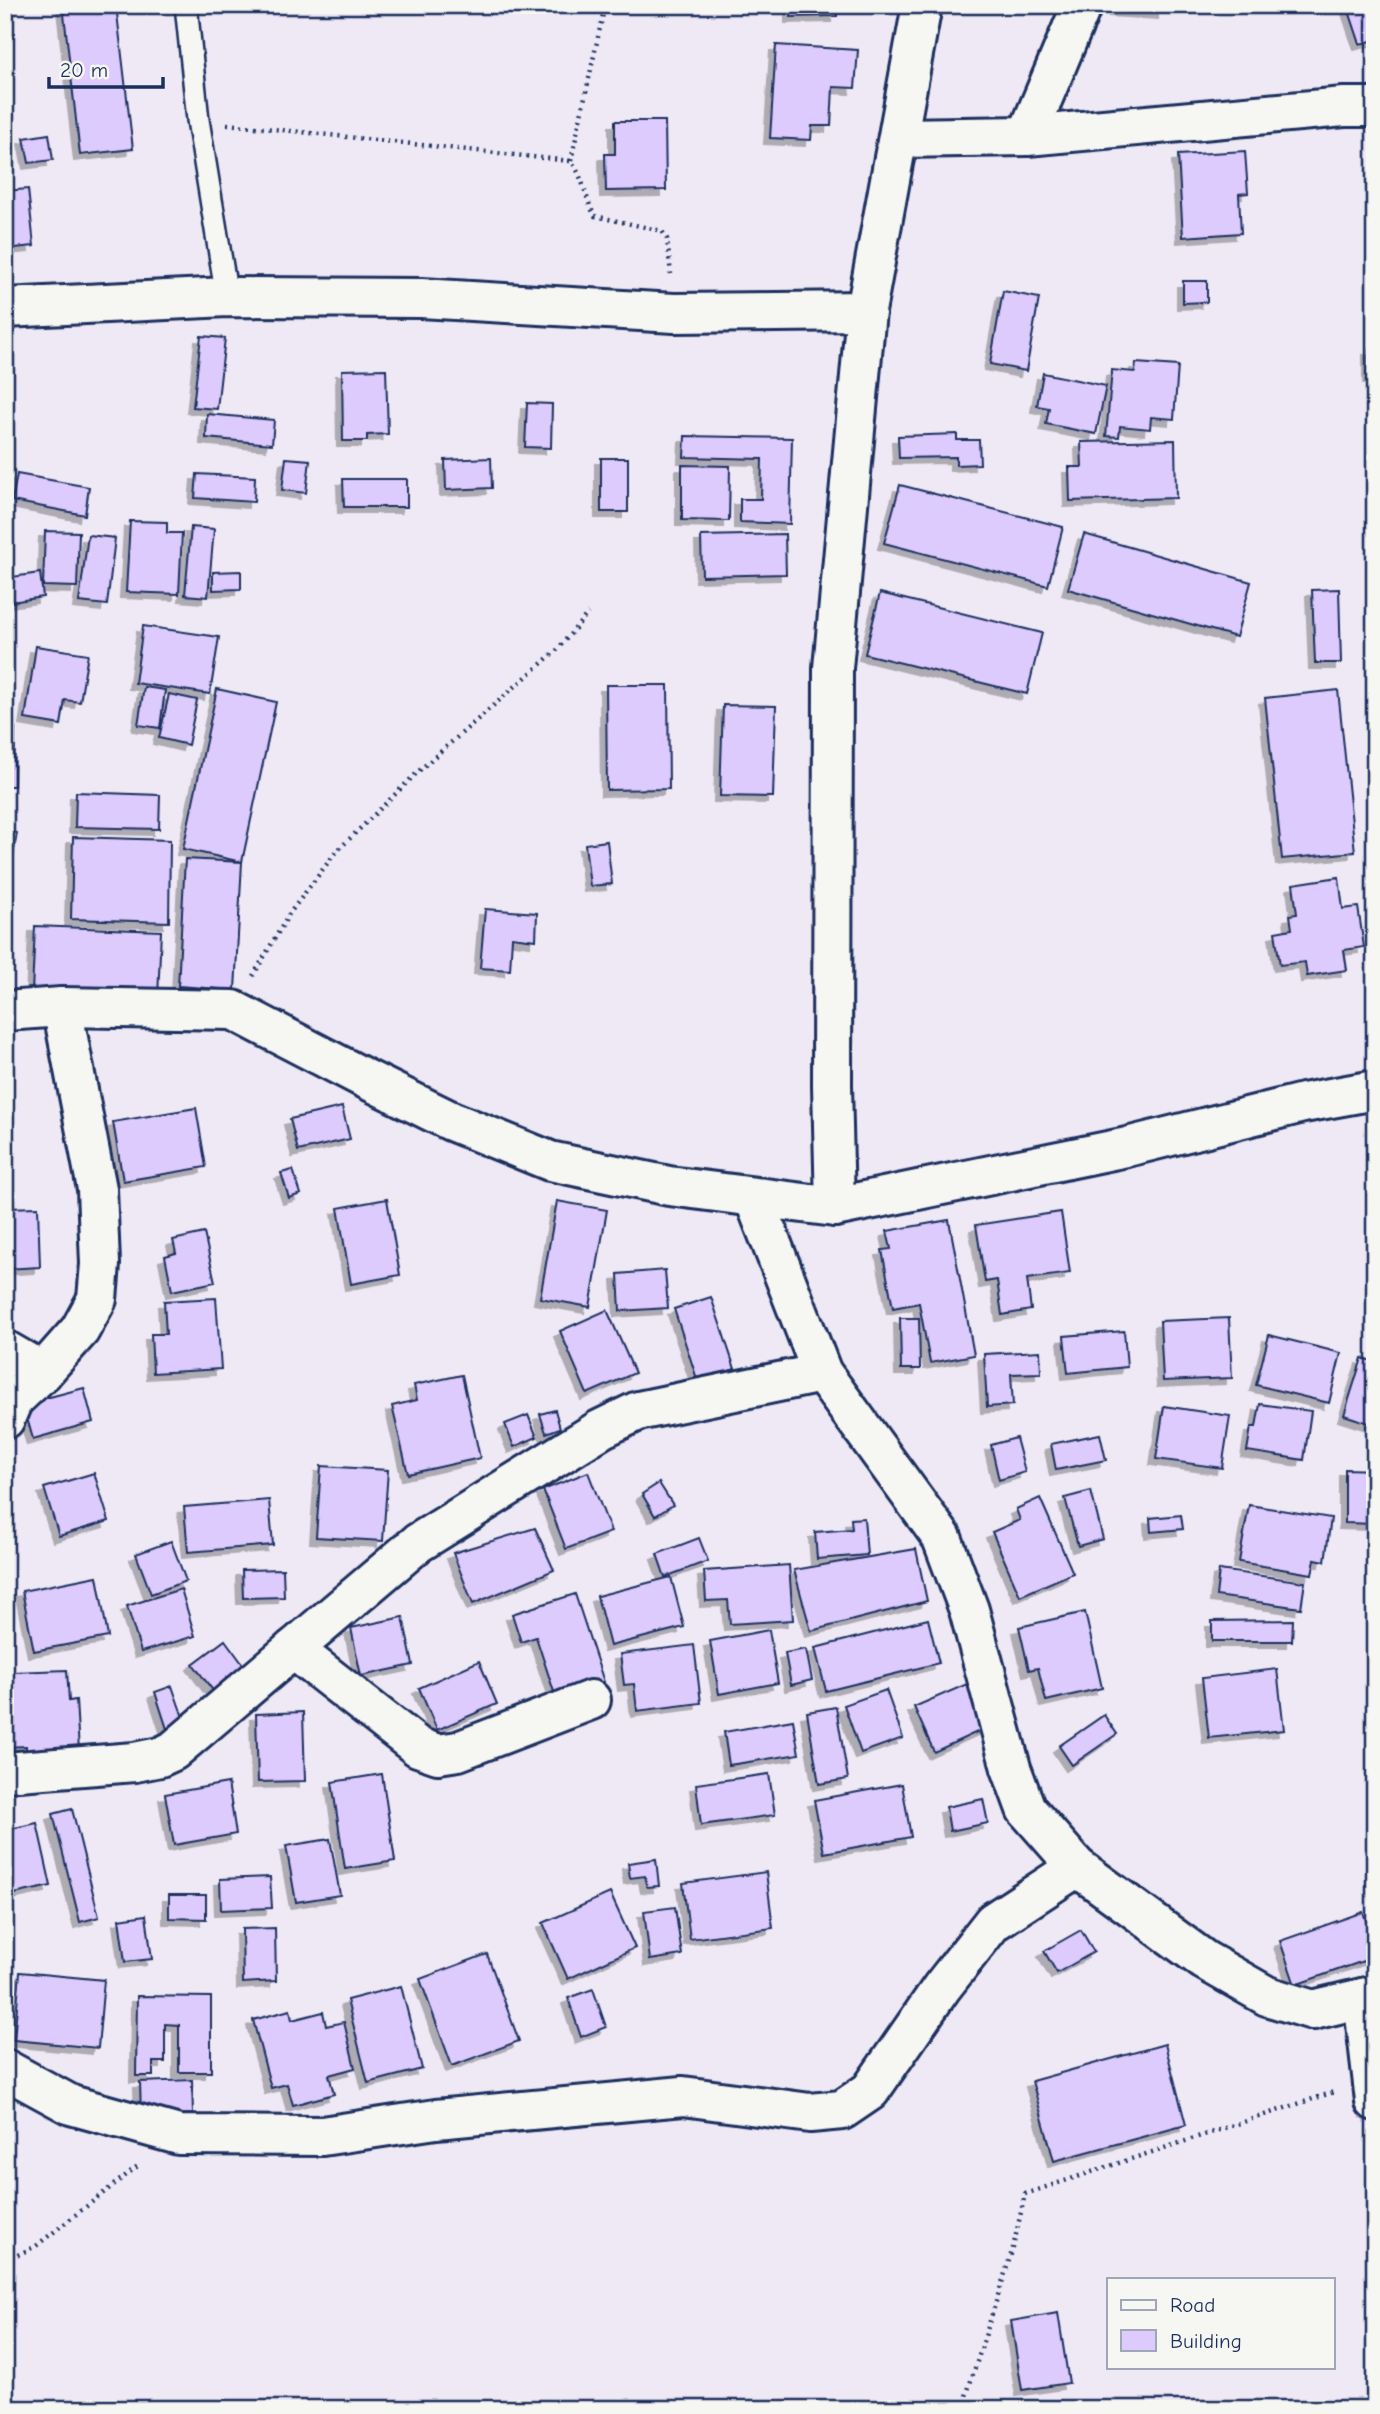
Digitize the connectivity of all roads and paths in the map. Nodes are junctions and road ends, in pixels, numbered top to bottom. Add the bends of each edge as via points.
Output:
1 (186, 5) edge
2 (605, 5) edge
3 (922, 5) edge
4 (1082, 5) edge
5 (1375, 107) edge
6 (198, 120) junction
7 (1027, 136) junction
8 (899, 138) junction
9 (571, 161) junction
10 (227, 297) junction
11 (5, 308) edge
12 (866, 311) junction
13 (674, 313) junction
14 (588, 612) dead end
15 (62, 1007) junction
16 (233, 1010) junction
17 (5, 1011) edge
18 (1375, 1090) edge
19 (754, 1198) junction
20 (835, 1207) junction
21 (5, 1350) edge
22 (43, 1372) junction
23 (822, 1373) junction
24 (5, 1419) edge
25 (293, 1648) junction
26 (591, 1700) dead end
27 (5, 1772) edge
28 (1077, 1867) junction
29 (1369, 1996) edge
30 (5, 2069) edge
31 (1374, 2090) edge
32 (179, 2135) junction
33 (5, 2260) edge
34 (962, 2409) edge

1 - 6 lane
2 - 9 path
3 - 8 street
4 - 7 street
5 - 7 street
6 - 9 path
6 - 10 lane
7 - 8 street
8 - 12 street
9 - 13 path via 595,216 662,231 667,240
10 - 11 street
10 - 13 street via 421,298
12 - 13 street
12 - 20 street via 833,668
14 - 16 path via 557,650 423,767 336,852 289,914
15 - 16 street
15 - 17 street
15 - 22 street via 97,1189 100,1264 97,1299 80,1330
16 - 19 street via 452,1121 550,1161
18 - 20 street
19 - 20 street
19 - 23 street
21 - 22 street
22 - 24 street via 13,1399
23 - 25 street via 638,1411 601,1429 418,1543
23 - 28 street via 942,1538 969,1609 1026,1809
25 - 26 street via 418,1747 438,1754 458,1751
25 - 27 street via 173,1751 160,1757
28 - 29 street via 1204,1960 1267,1996 1313,2010
28 - 32 street via 993,1922 870,2091 842,2110 810,2113 683,2096 436,2119 322,2136
29 - 31 street
30 - 32 street via 71,2105
31 - 34 path via 1025,2194 1013,2248
32 - 33 path via 36,2246

